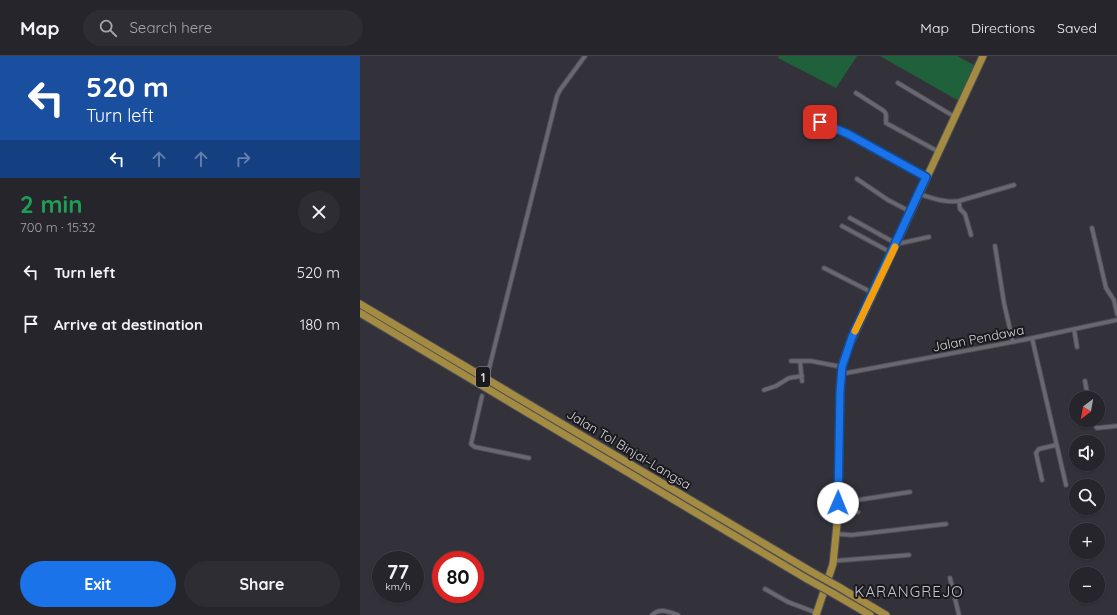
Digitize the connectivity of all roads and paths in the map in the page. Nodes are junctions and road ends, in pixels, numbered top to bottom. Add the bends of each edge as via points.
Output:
1 (585, 56) edge
2 (983, 56) edge
3 (898, 83) dead end
4 (856, 93) dead end
5 (955, 117) junction
6 (820, 122) dead end
7 (939, 152) junction
8 (926, 177) junction
9 (858, 179) dead end
10 (1014, 185) dead end
11 (919, 194) junction
12 (959, 201) junction
13 (911, 212) junction
14 (850, 218) dead end
15 (842, 226) dead end
16 (1092, 228) dead end
17 (970, 235) dead end
18 (929, 237) dead end
19 (896, 244) junction
20 (995, 246) dead end
21 (892, 253) junction
22 (824, 268) dead end
23 (873, 293) junction
24 (360, 304) edge
25 (360, 313) edge
26 (1117, 314) edge
27 (1117, 320) edge
28 (1074, 329) junction
29 (1032, 338) junction
30 (1013, 342) junction
31 (1077, 347) dead end
32 (791, 361) dead end
33 (800, 361) junction
34 (489, 369) tunnel mouth
35 (842, 371) junction
36 (1085, 381) dead end
37 (764, 390) dead end
38 (1087, 391) edge
39 (482, 396) dead end
40 (1117, 426) edge
41 (1096, 427) edge
42 (1056, 445) junction
43 (529, 458) dead end
44 (1042, 480) dead end
45 (1066, 485) dead end
46 (910, 492) dead end
47 (838, 503) junction
48 (858, 512) dead end
49 (838, 514) junction
50 (946, 524) dead end
51 (837, 534) junction
52 (908, 555) dead end
53 (833, 562) junction
54 (950, 578) dead end
55 (764, 589) dead end
56 (817, 614) edge
57 (652, 615) edge
58 (678, 615) edge
59 (870, 615) edge
60 (886, 615) edge
61 (959, 615) edge

1 - 34 street via 557,96
2 - 5 highway
3 - 5 street
4 - 7 street via 884,111 886,123
5 - 7 highway
6 - 8 street via 848,134
7 - 8 highway
8 - 11 highway
9 - 13 street
10 - 12 street
11 - 12 street via 946,202
11 - 13 highway
12 - 17 street
13 - 19 highway
14 - 19 street
15 - 21 street
16 - 26 street via 1106,288 1114,300
18 - 19 street
19 - 21 highway
20 - 30 street
21 - 23 highway
22 - 23 street
23 - 35 highway via 849,344
24 - 60 highway, Jalan Tol Binjai–Langsa / 1, bridge
25 - 59 highway, Jalan Tol Binjai–Langsa / 1, bridge
27 - 28 street, Jalan Pendawa
28 - 29 street, Jalan Pendawa
28 - 31 street
29 - 30 street, Jalan Pendawa
29 - 42 street
30 - 35 street, Jalan Pendawa
32 - 33 street
33 - 35 street via 816,361
33 - 37 street via 802,378 789,378
35 - 47 highway
36 - 38 street
39 - 43 street via 471,444
40 - 41 street
42 - 44 street via 1039,449 1036,453
42 - 45 street
46 - 47 street
47 - 49 highway
48 - 49 street
49 - 51 highway
50 - 51 street via 852,535
51 - 53 highway
52 - 53 street
53 - 56 highway
54 - 61 street
55 - 56 street
57 - 58 street via 661,610

